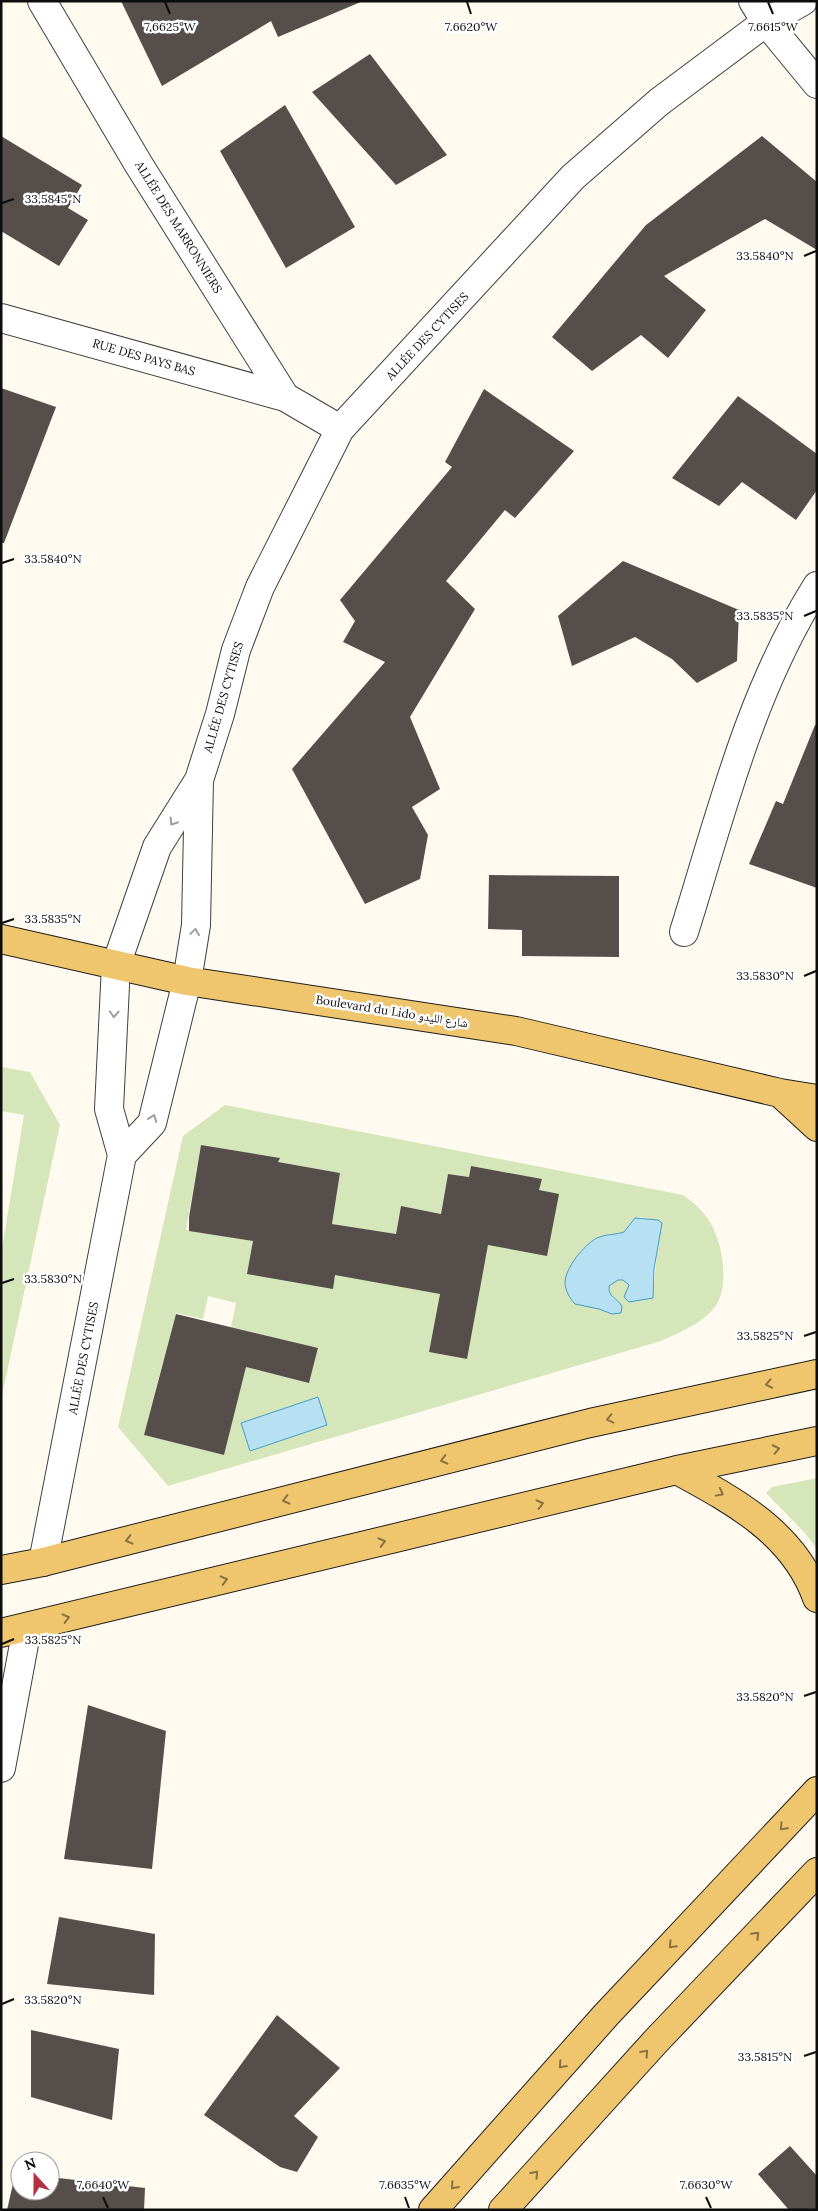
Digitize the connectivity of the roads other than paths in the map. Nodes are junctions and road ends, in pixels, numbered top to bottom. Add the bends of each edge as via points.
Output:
1 (42, 1) edge
2 (804, 1) edge
3 (760, 12) edge
4 (817, 84) edge
5 (1, 318) edge
6 (285, 397) junction
7 (340, 429) junction
8 (817, 586) edge
9 (199, 780) junction
10 (684, 932) dead end
11 (1, 939) edge
12 (116, 966) junction
13 (188, 980) junction
14 (780, 1093) junction
15 (817, 1099) edge
16 (817, 1108) edge
17 (817, 1127) edge
18 (122, 1155) junction
19 (817, 1374) edge
20 (817, 1440) edge
21 (677, 1470) junction
22 (43, 1562) junction
23 (1, 1570) edge
24 (817, 1598) edge
25 (14, 1630) edge
26 (1, 1768) edge
27 (817, 1791) edge
28 (817, 1872) edge
29 (433, 2210) edge
30 (503, 2210) edge

1 - 6 street, ALLÉE DES MARRONNIERS via 139,165
2 - 3 street, ALLÉE DES CYTISES
3 - 4 street
3 - 7 street, ALLÉE DES CYTISES via 573,177
5 - 6 street, RUE DES PAYS BAS
6 - 7 street, ALLÉE DES MARRONNIERS
7 - 9 street, ALLÉE DES CYTISES via 260,587 236,650
8 - 10 street via 771,669 748,727
9 -> 12 street, ALLÉE DES CYTISES via 157,847
13 -> 9 street, ALLÉE DES CYTISES via 196,926
11 - 12 main road, Boulevard du Lido شارع الليدو
12 - 13 main road, Boulevard du Lido شارع الليدو
12 -> 18 street, ALLÉE DES CYTISES via 109,1109
13 - 14 main road, Boulevard du Lido شارع الليدو via 516,1031
18 -> 13 street, ALLÉE DES CYTISES via 152,1123
14 - 15 main road, Boulevard du Lido شارع الليدو
14 - 16 main road, Boulevard du Lido شارع الليدو
14 - 17 main road
18 - 22 street, ALLÉE DES CYTISES
19 -> 22 main road via 590,1423
21 -> 20 main road
21 -> 24 main road via 736,1502 780,1539 800,1566
25 -> 21 main road
22 - 23 main road
25 - 26 street
27 -> 29 main road via 606,2016
30 -> 28 main road via 649,2048

